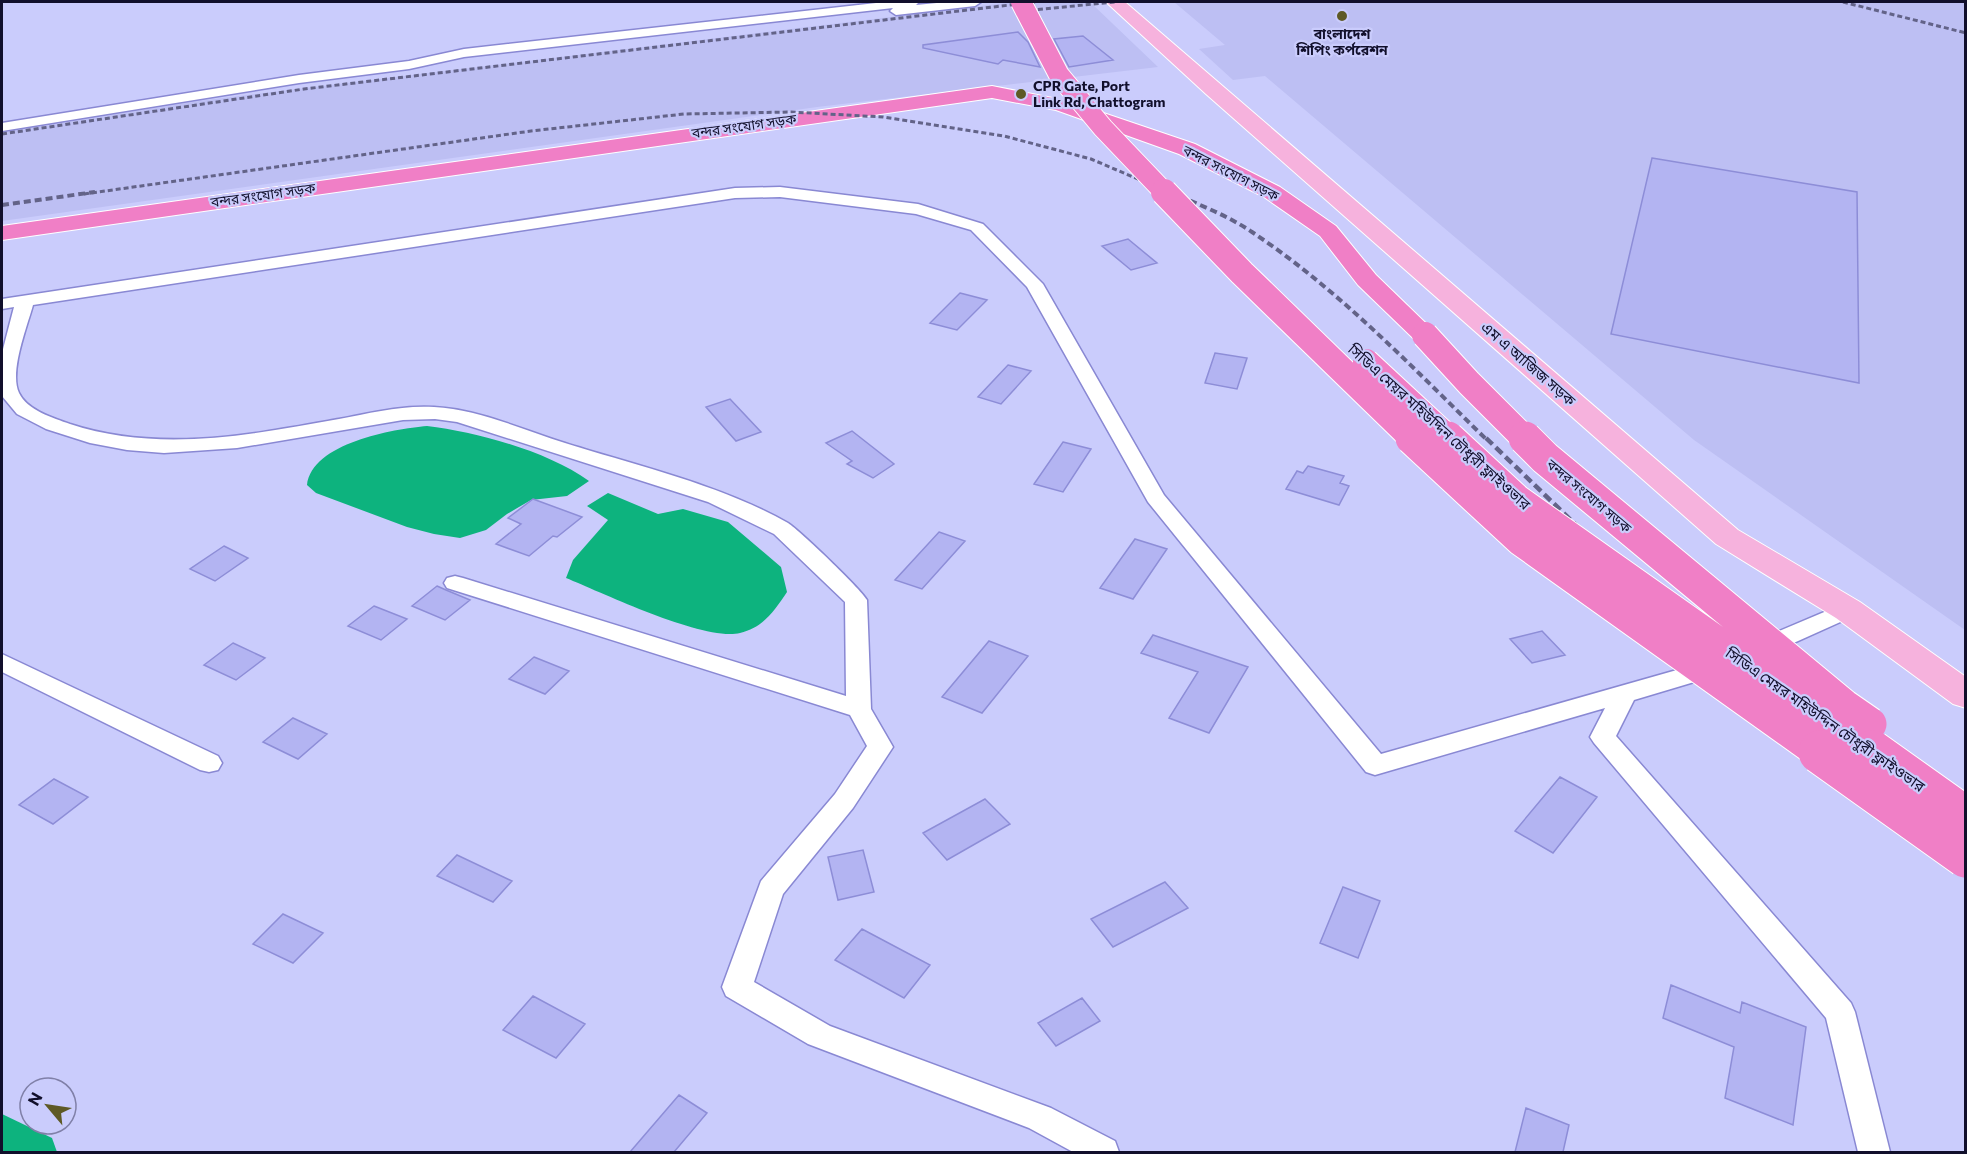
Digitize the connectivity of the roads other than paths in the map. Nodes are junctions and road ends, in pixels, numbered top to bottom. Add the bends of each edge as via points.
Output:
1 (913, 2) edge
2 (975, 2) edge
3 (1021, 2) edge
4 (1042, 2) edge
5 (1116, 2) edge
6 (410, 60) junction
7 (2, 127) edge
8 (2, 233) edge
9 (25, 301) junction
10 (2, 304) edge
11 (454, 583) dead end
12 (1848, 610) junction
13 (2, 662) edge
14 (1625, 694) junction
15 (1965, 695) edge
16 (859, 709) junction
17 (209, 763) dead end
18 (1965, 793) edge
19 (1965, 819) edge
20 (1965, 856) edge
21 (1103, 1152) edge
22 (1874, 1152) edge

1 - 6 street
2 - 6 street via 440,65
3 - 20 highway, bridge via 1059,75 1103,128 1242,273 1473,496 1521,539
4 - 19 highway, সিডিএ মেয়র মহিউদ্দিন চৌধুরী ফ্লাইওভার, bridge via 1089,88 1150,156 1516,501
5 - 12 main road, এম এ আজিজ সড়ক via 1727,537
6 - 7 street
8 - 18 highway, বন্দর সংযোগ সড়ক, bridge via 992,92 1061,105 1187,149 1272,192 1328,231 1367,280 1553,465 1844,706
9 - 10 street
9 - 14 street via 735,193 780,192 918,210 977,227 1034,284 1155,498 1375,765
9 - 16 street via 6,374 7,387 12,398 28,413 61,429 121,445 199,447 373,420 435,413 458,416 715,498 782,529 856,600
11 - 16 street
12 - 14 street via 1728,663
12 - 15 main road, এম এ আজিজ সড়ক
13 - 17 street
14 - 22 street via 1603,737 1839,1012
16 - 21 street via 880,747 844,801 771,889 737,987 819,1035 1040,1119

